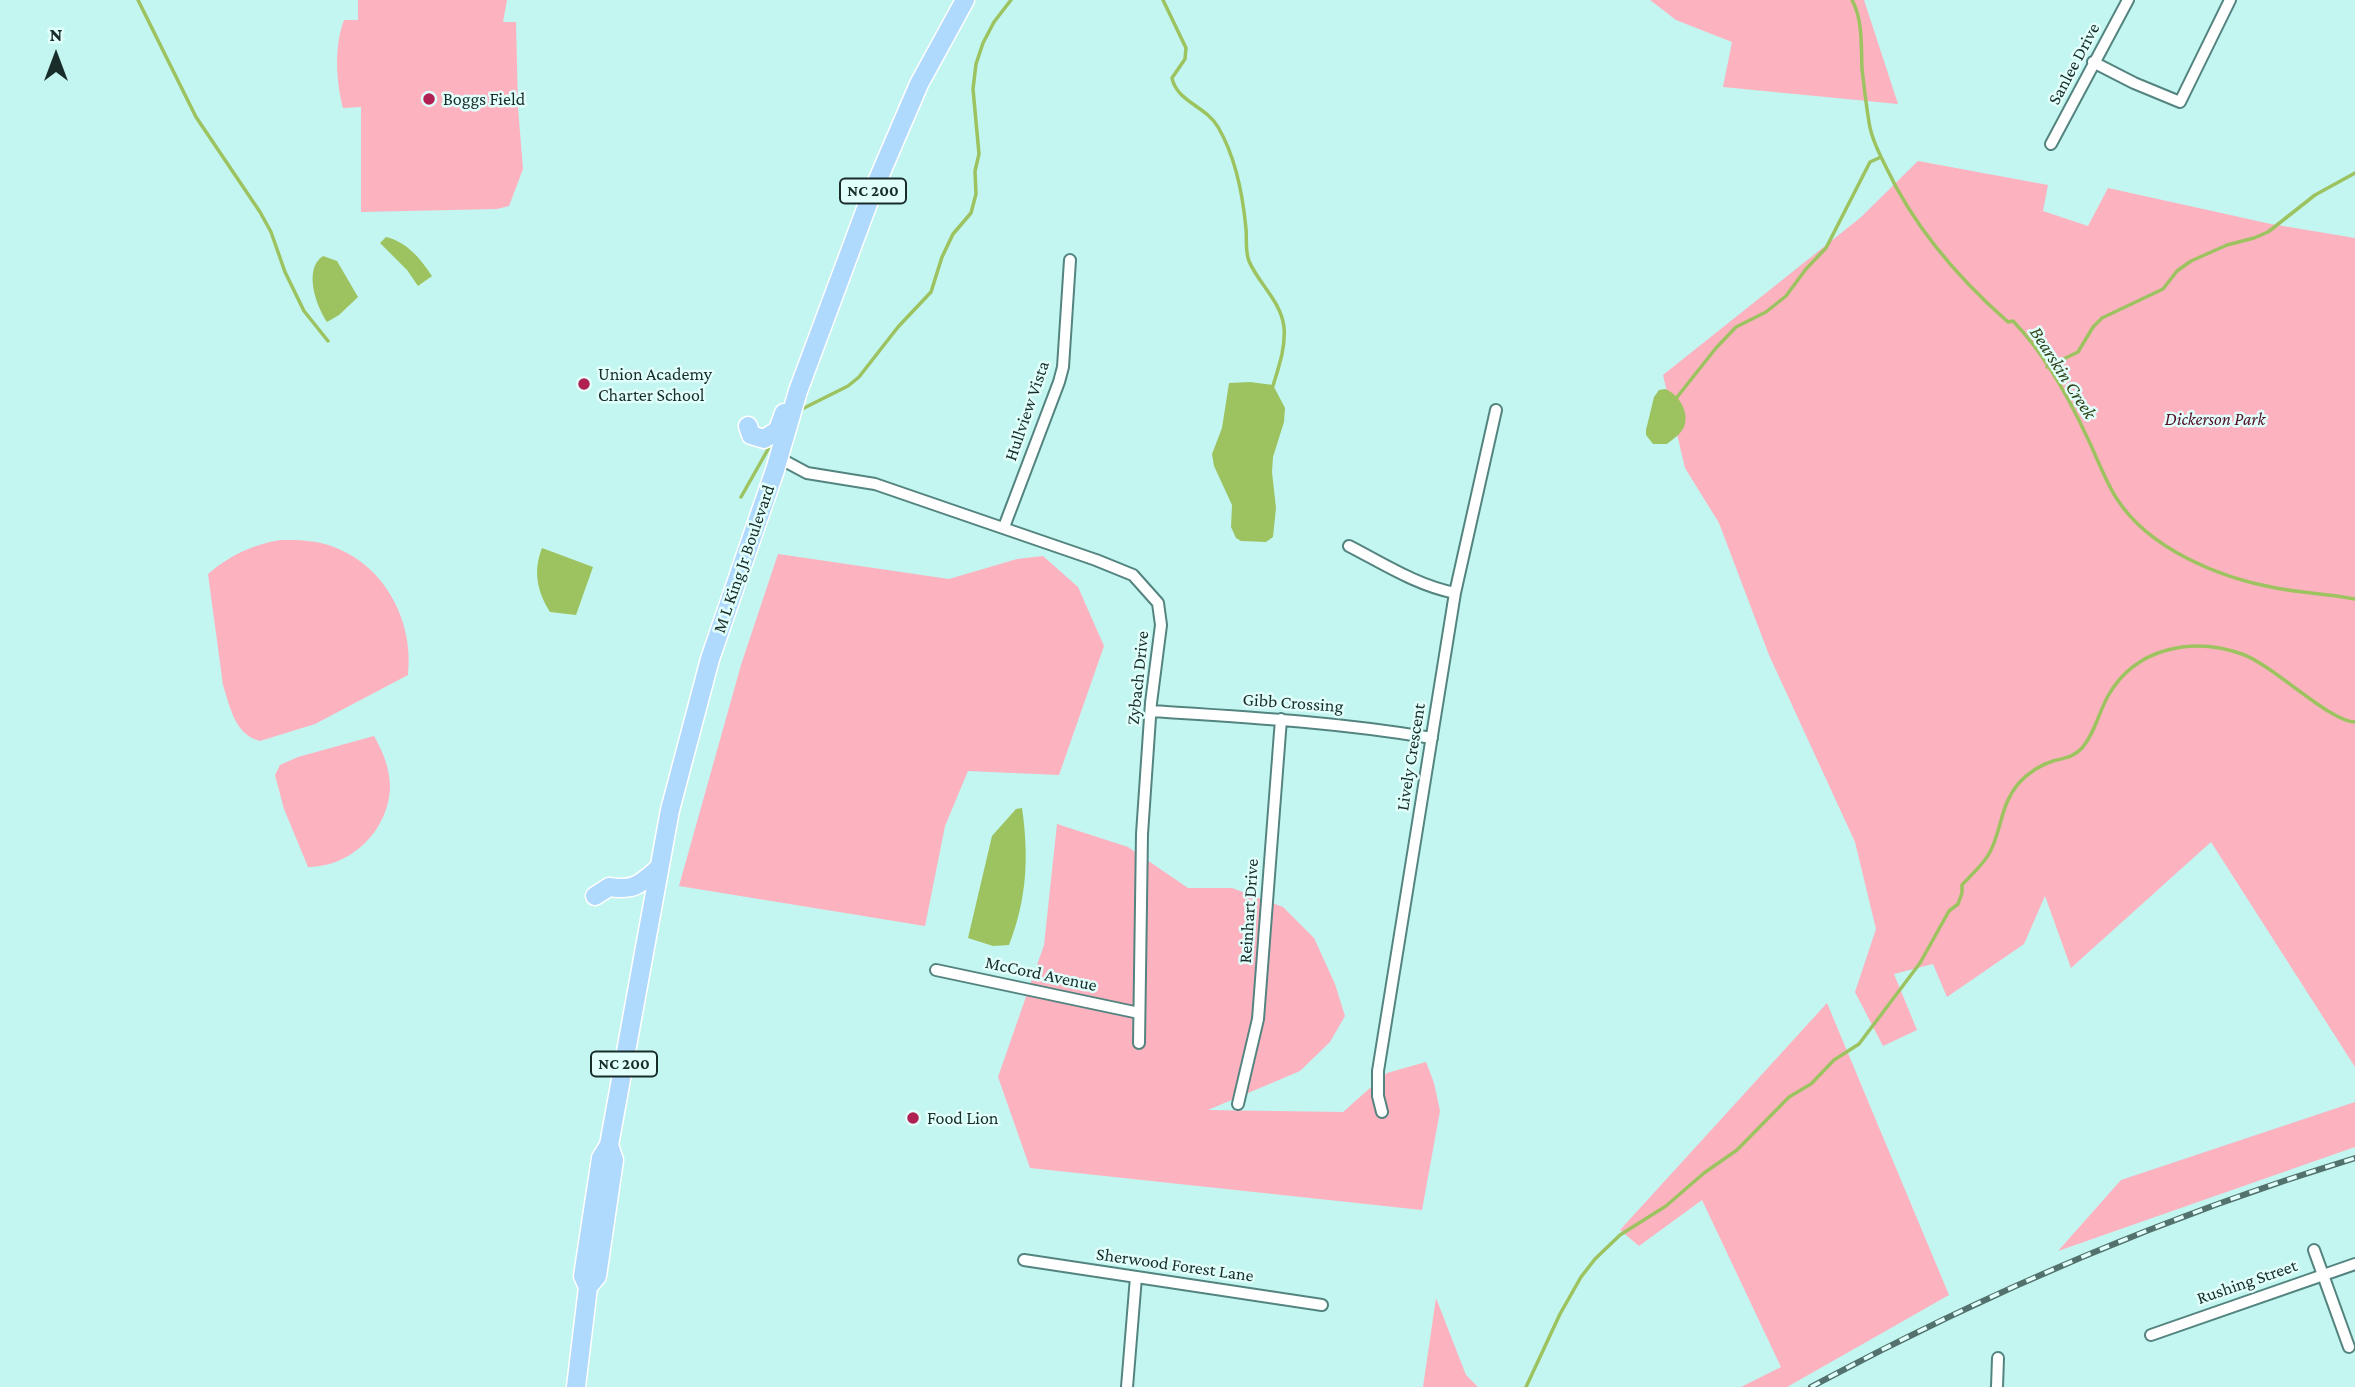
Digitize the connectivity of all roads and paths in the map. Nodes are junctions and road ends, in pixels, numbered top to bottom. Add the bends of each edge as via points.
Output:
1 (965, 0) edge
2 (2128, 0) edge
3 (2229, 2) edge
4 (2094, 62) junction
5 (2051, 144) dead end
6 (870, 198) junction
7 (1070, 260) dead end
8 (1496, 410) dead end
9 (748, 426) dead end
10 (779, 458) junction
11 (1004, 527) junction
12 (1349, 545) dead end
13 (1455, 593) junction
14 (1151, 711) junction
15 (1281, 719) junction
16 (1432, 738) junction
17 (659, 868) junction
18 (595, 896) dead end
19 (936, 970) dead end
20 (1139, 1013) junction
21 (1139, 1043) dead end
22 (1238, 1104) dead end
23 (1382, 1112) dead end
24 (2314, 1250) dead end
25 (1024, 1260) dead end
26 (2355, 1264) edge
27 (2323, 1274) junction
28 (1136, 1277) junction
29 (1322, 1305) dead end
30 (2151, 1335) dead end
31 (2349, 1347) dead end
32 (1998, 1358) dead end
33 (576, 1387) edge
34 (1126, 1387) edge
35 (1997, 1387) edge

1 - 6 main road, M L King Jr Boulevard / NC 200 via 925,73
2 - 4 street, Sanlee Drive
3 - 4 street via 2180,102
4 - 5 street, Sanlee Drive
6 - 9 main road via 850,236 778,430 764,439 751,435
6 - 10 main road, M L King Jr Boulevard / NC 200 via 798,390
7 - 11 street, Hullview Vista via 1063,367
8 - 13 street, Lively Crescent
10 - 11 street, Zybach Drive via 807,473 874,484
10 - 17 main road, M L King Jr Boulevard / NC 200 via 710,659
11 - 14 street, Zybach Drive via 1133,575 1158,603 1161,625
12 - 13 street via 1415,581
13 - 16 street, Lively Crescent
14 - 15 street, Gibb Crossing
14 - 20 street, Zybach Drive via 1142,834
15 - 16 street, Gibb Crossing
15 - 22 street, Reinhart Drive via 1258,1019
16 - 23 street, Lively Crescent via 1378,1071
17 - 18 main road via 634,887 609,887
17 - 33 main road, M L King Jr Boulevard / NC 200 via 609,1145 601,1158 591,1219
19 - 20 street, McCord Avenue
20 - 21 street, Zybach Drive
24 - 27 street
25 - 28 street, Sherwood Forest Lane
26 - 27 street, Rushing Street
27 - 30 street, Rushing Street
27 - 31 street
28 - 29 street, Sherwood Forest Lane
28 - 34 street
32 - 35 street

